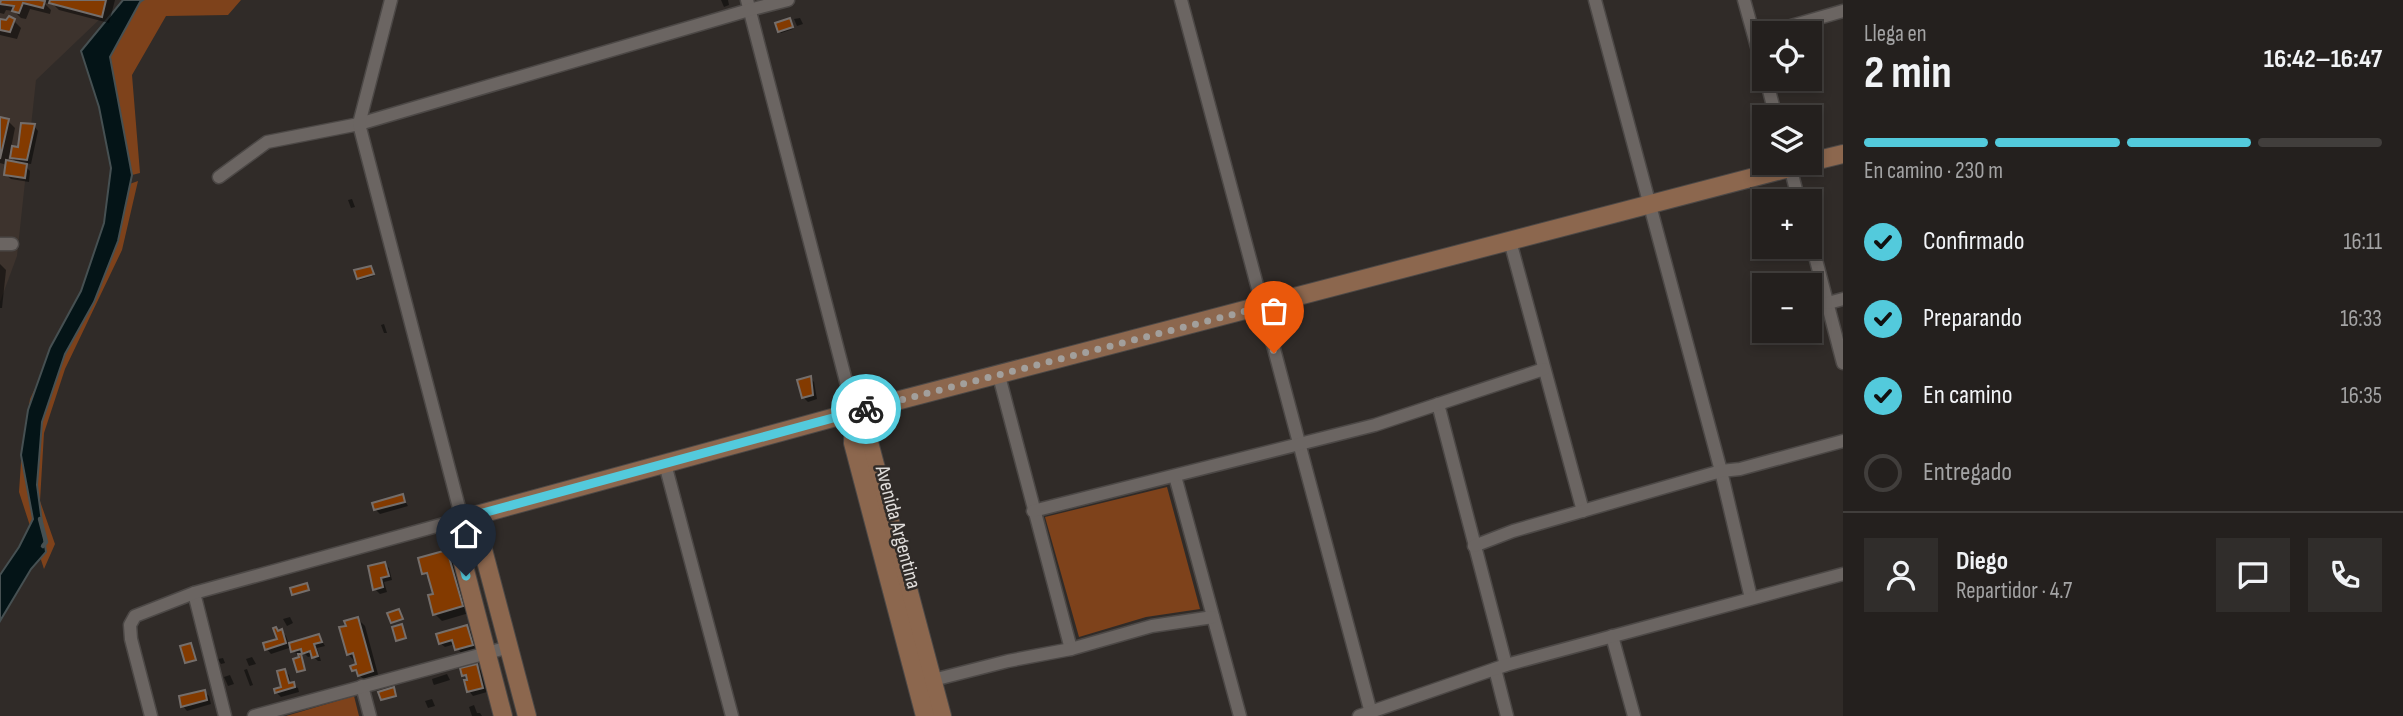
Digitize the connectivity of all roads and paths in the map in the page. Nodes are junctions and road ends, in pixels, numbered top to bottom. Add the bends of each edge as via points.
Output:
1 (391, 0) edge
2 (788, 0) edge
3 (1181, 0) edge
4 (1595, 0) edge
5 (1744, 0) edge
6 (748, 5) edge
7 (1843, 10) edge
8 (1755, 21) edge
9 (1807, 21) edge
10 (359, 124) junction
11 (1843, 153) edge
12 (1822, 159) edge
13 (1753, 175) edge
14 (219, 177) dead end
15 (1650, 204) junction
16 (1510, 241) junction
17 (1816, 259) edge
18 (1843, 299) edge
19 (1828, 303) junction
20 (1262, 307) junction
21 (1843, 363) edge
22 (1544, 369) junction
23 (999, 376) junction
24 (1438, 404) junction
25 (854, 412) junction
26 (1843, 441) edge
27 (1298, 444) junction
28 (665, 464) junction
29 (1721, 471) junction
30 (1175, 476) junction
31 (1033, 511) junction
32 (1583, 512) junction
33 (461, 519) junction
34 (1474, 546) junction
35 (1843, 574) edge
36 (194, 593) junction
37 (1751, 598) junction
38 (1213, 617) junction
39 (1612, 636) junction
40 (509, 647) junction
41 (1071, 649) junction
42 (486, 653) junction
43 (1501, 667) junction
44 (933, 680) junction
45 (362, 686) junction
46 (1367, 715) edge
47 (151, 716) edge
48 (225, 716) edge
49 (254, 716) edge
50 (370, 716) edge
51 (503, 716) edge
52 (527, 716) edge
53 (732, 716) edge
54 (925, 716) edge
55 (942, 716) edge
56 (1240, 716) edge
57 (1507, 716) edge
58 (1634, 716) edge

1 - 10 street
2 - 6 street
3 - 20 street
4 - 15 street
5 - 8 street
6 - 10 street
6 - 25 street
7 - 9 street
10 - 14 street via 267,142
10 - 33 street
11 - 12 street
13 - 15 street
15 - 16 street
15 - 29 street
16 - 20 street
16 - 22 street
17 - 19 street
18 - 19 street
19 - 21 street
20 - 23 street
20 - 27 street
22 - 24 street
22 - 32 street
23 - 25 street
23 - 31 street
24 - 27 street
24 - 34 street
25 - 28 street
25 - 44 street, Avenida Argentina via 866,431
25 - 54 street, Avenida Argentina via 853,443
26 - 29 street
27 - 30 street
27 - 46 street
28 - 33 street
28 - 53 street
29 - 32 street
29 - 37 street
30 - 31 street
30 - 38 street
31 - 41 street
32 - 34 street
33 - 36 street
33 - 40 street via 481,542
33 - 42 street via 460,551
34 - 43 street
35 - 37 street
36 - 47 street via 135,616 130,625
36 - 48 street
37 - 39 street
38 - 41 street via 1152,626
38 - 56 street
39 - 43 street
39 - 58 street
40 - 42 street
40 - 52 street
41 - 44 street
42 - 45 street
42 - 51 street
43 - 46 street
43 - 57 street
44 - 55 street, Avenida Argentina
45 - 49 street
45 - 50 street

